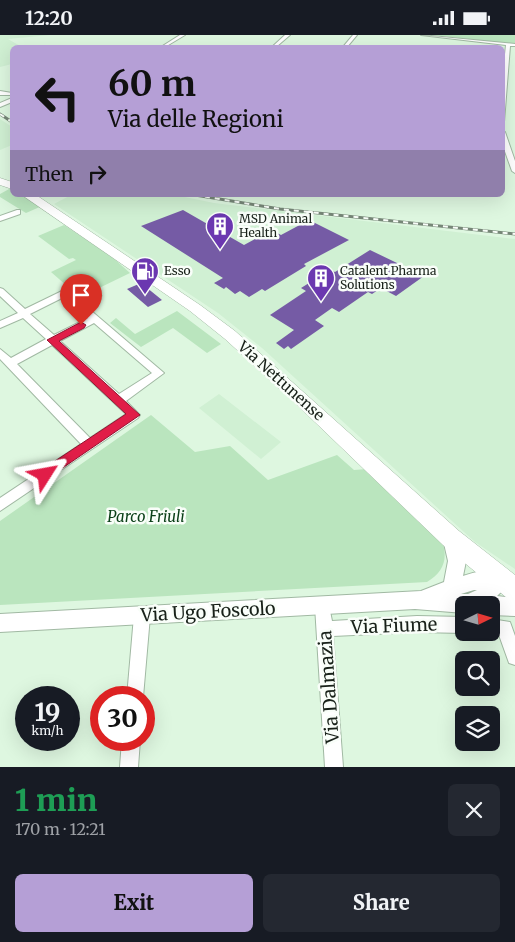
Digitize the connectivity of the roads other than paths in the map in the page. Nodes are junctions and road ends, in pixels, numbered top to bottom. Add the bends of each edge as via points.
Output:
1 (184, 35) edge
2 (288, 35) edge
3 (355, 35) edge
4 (423, 35) edge
5 (166, 45) edge
6 (276, 45) edge
7 (347, 45) edge
8 (508, 45) junction
9 (515, 45) edge
10 (505, 83) edge
11 (505, 137) edge
12 (513, 152) edge
13 (515, 171) edge
14 (31, 197) edge
15 (17, 212) dead end
16 (0, 219) edge
17 (0, 291) edge
18 (23, 313) junction
19 (95, 318) junction
20 (0, 325) edge
21 (52, 340) junction
22 (0, 353) edge
23 (9, 363) junction
24 (118, 400) junction
25 (89, 445) junction
26 (0, 505) edge
27 (451, 538) junction
28 (508, 585) edge
29 (459, 596) edge
30 (486, 596) edge
31 (455, 598) edge
32 (500, 605) edge
33 (323, 606) junction
34 (515, 607) edge
35 (142, 616) junction
36 (0, 623) edge
37 (455, 625) edge
38 (504, 628) edge
39 (325, 629) junction
40 (515, 657) edge
41 (136, 686) edge
42 (130, 751) edge
43 (129, 767) edge
44 (334, 767) edge

1 - 5 street
2 - 6 street
3 - 7 street
4 - 8 street
8 - 9 street
8 - 10 street
11 - 12 street
12 - 13 street
14 - 27 main road, Via Nettunense via 230,335
15 - 16 street
17 - 18 street
18 - 19 street via 66,293
18 - 20 street
18 - 21 street
19 - 21 street
19 - 24 street via 159,373
21 - 23 street
21 - 24 street
22 - 23 street
23 - 25 street
24 - 25 street via 134,415
25 - 26 street
27 - 28 main road, Via Nettunense
27 - 29 street via 457,561
28 - 30 street
31 - 33 street, Via Ugo Foscolo
32 - 34 street, Via Ugo Foscolo
33 - 35 street, Via Ugo Foscolo
33 - 39 street, Via Dalmazia
35 - 36 street, Via Ugo Foscolo
35 - 41 street
37 - 39 street, Via Fiume
38 - 40 street
39 - 44 street, Via Dalmazia
42 - 43 street

